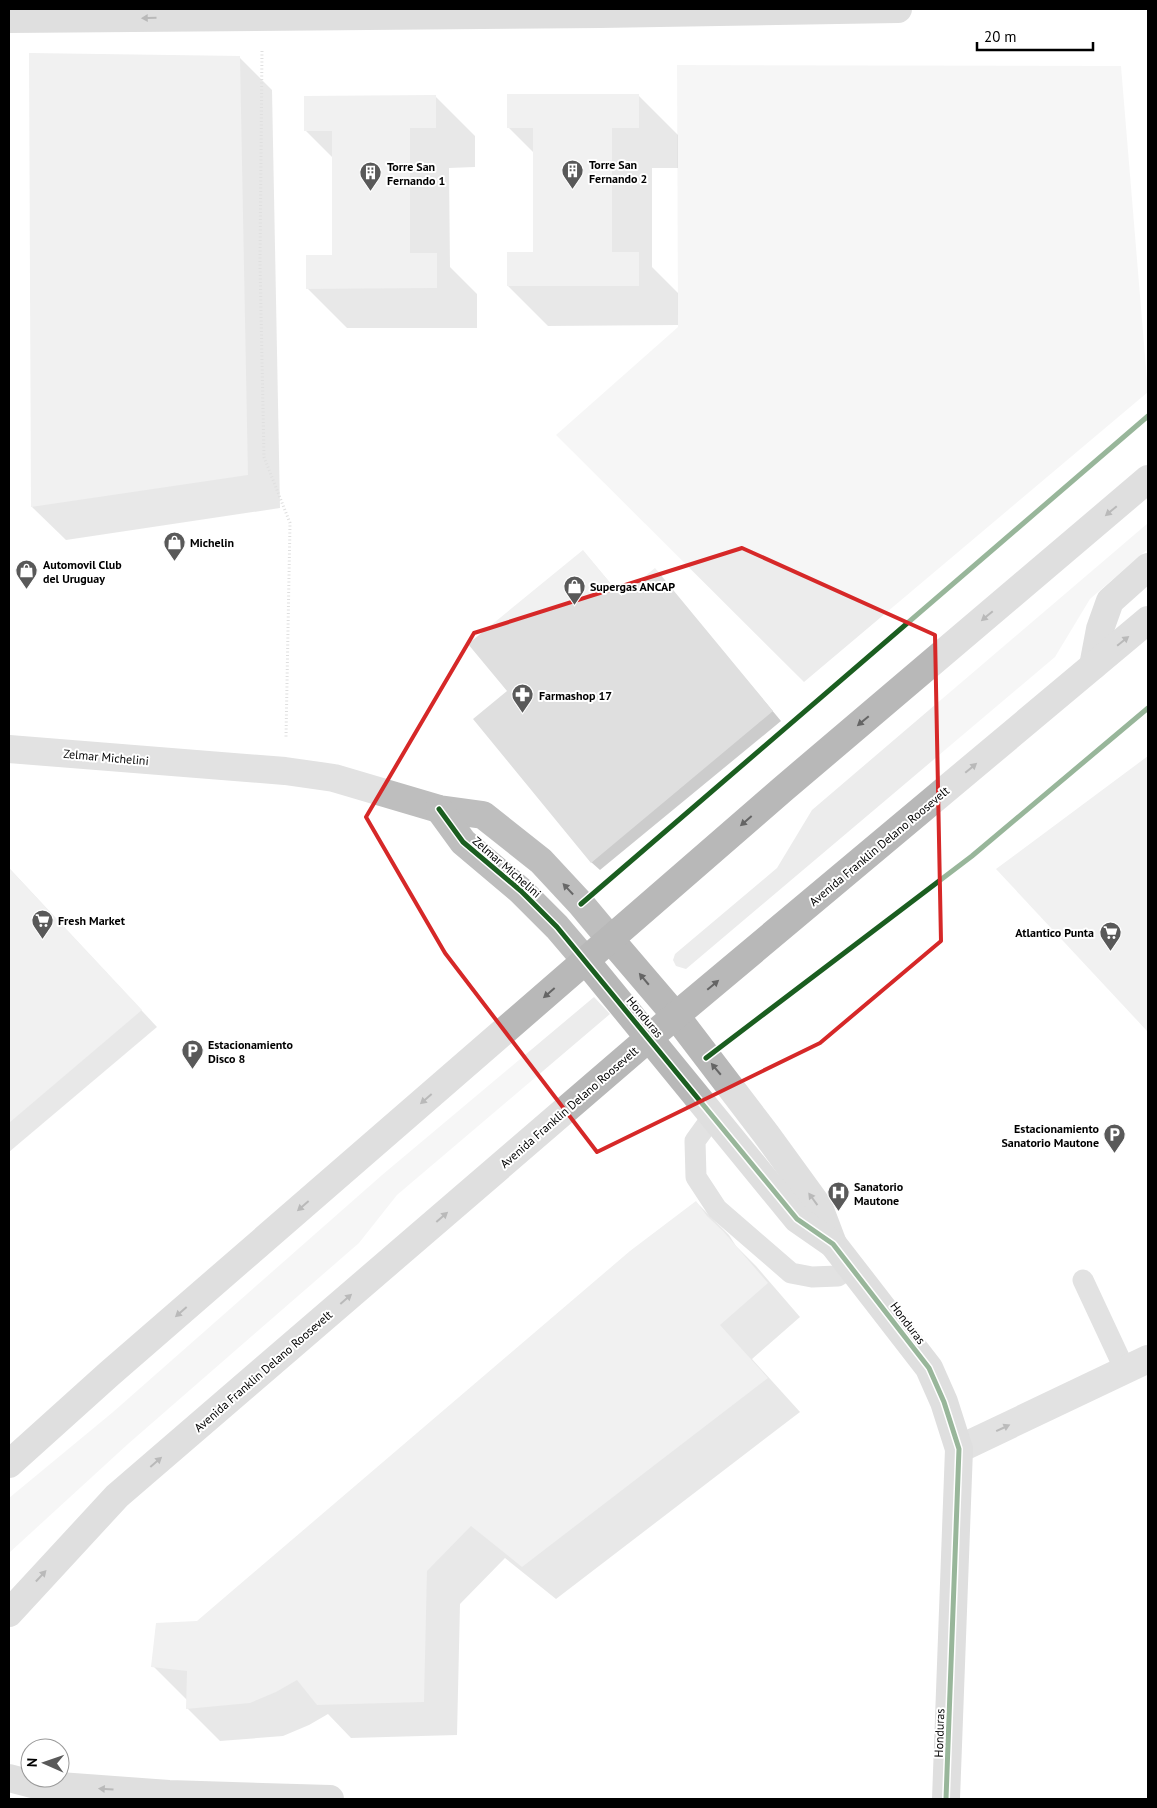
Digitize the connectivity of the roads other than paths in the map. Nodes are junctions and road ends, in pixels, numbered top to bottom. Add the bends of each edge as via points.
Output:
1 (898, 9) edge
2 (599, 11) edge
3 (271, 13) edge
4 (9, 19) edge
5 (1148, 479) edge
6 (1148, 568) edge
7 (1148, 620) edge
8 (1093, 666) junction
9 (9, 749) edge
10 (439, 809) junction
11 (611, 940) junction
12 (586, 961) junction
13 (676, 1016) junction
14 (649, 1038) junction
15 (713, 1116) junction
16 (833, 1244) junction
17 (852, 1267) junction
18 (1083, 1280) dead end
19 (1137, 1365) edge
20 (959, 1448) junction
21 (9, 1464) edge
22 (9, 1612) edge
23 (9, 1778) edge
24 (330, 1799) edge
25 (946, 1799) edge

1 - 2 main road
2 - 3 main road
3 -> 4 main road
5 -> 11 main road via 783,789
6 - 8 main road via 1110,601 1100,629
8 -> 7 main road, Avenida Franklin Delano Roosevelt
13 -> 8 main road, Avenida Franklin Delano Roosevelt
9 - 10 street, Zelmar Michelini via 285,771 334,778
11 -> 10 street, Zelmar Michelini via 541,861 483,815
10 - 12 street, Zelmar Michelini via 463,842 558,926
11 - 12 main road
13 -> 11 main road, Honduras
12 - 14 main road, Honduras
12 -> 21 main road
13 - 14 main road, Avenida Franklin Delano Roosevelt
16 -> 13 main road, Honduras via 819,1207
14 - 15 main road, Honduras
22 -> 14 main road, Avenida Franklin Delano Roosevelt via 117,1496
15 - 16 main road, Honduras via 797,1218
15 - 17 lane via 695,1141 696,1177 717,1209 791,1273 812,1277 838,1276
16 - 17 main road, Honduras
17 - 20 main road, Honduras via 929,1368
18 - 19 lane
20 -> 19 street
20 - 25 main road, Honduras
24 -> 23 main road via 161,1794 32,1784

